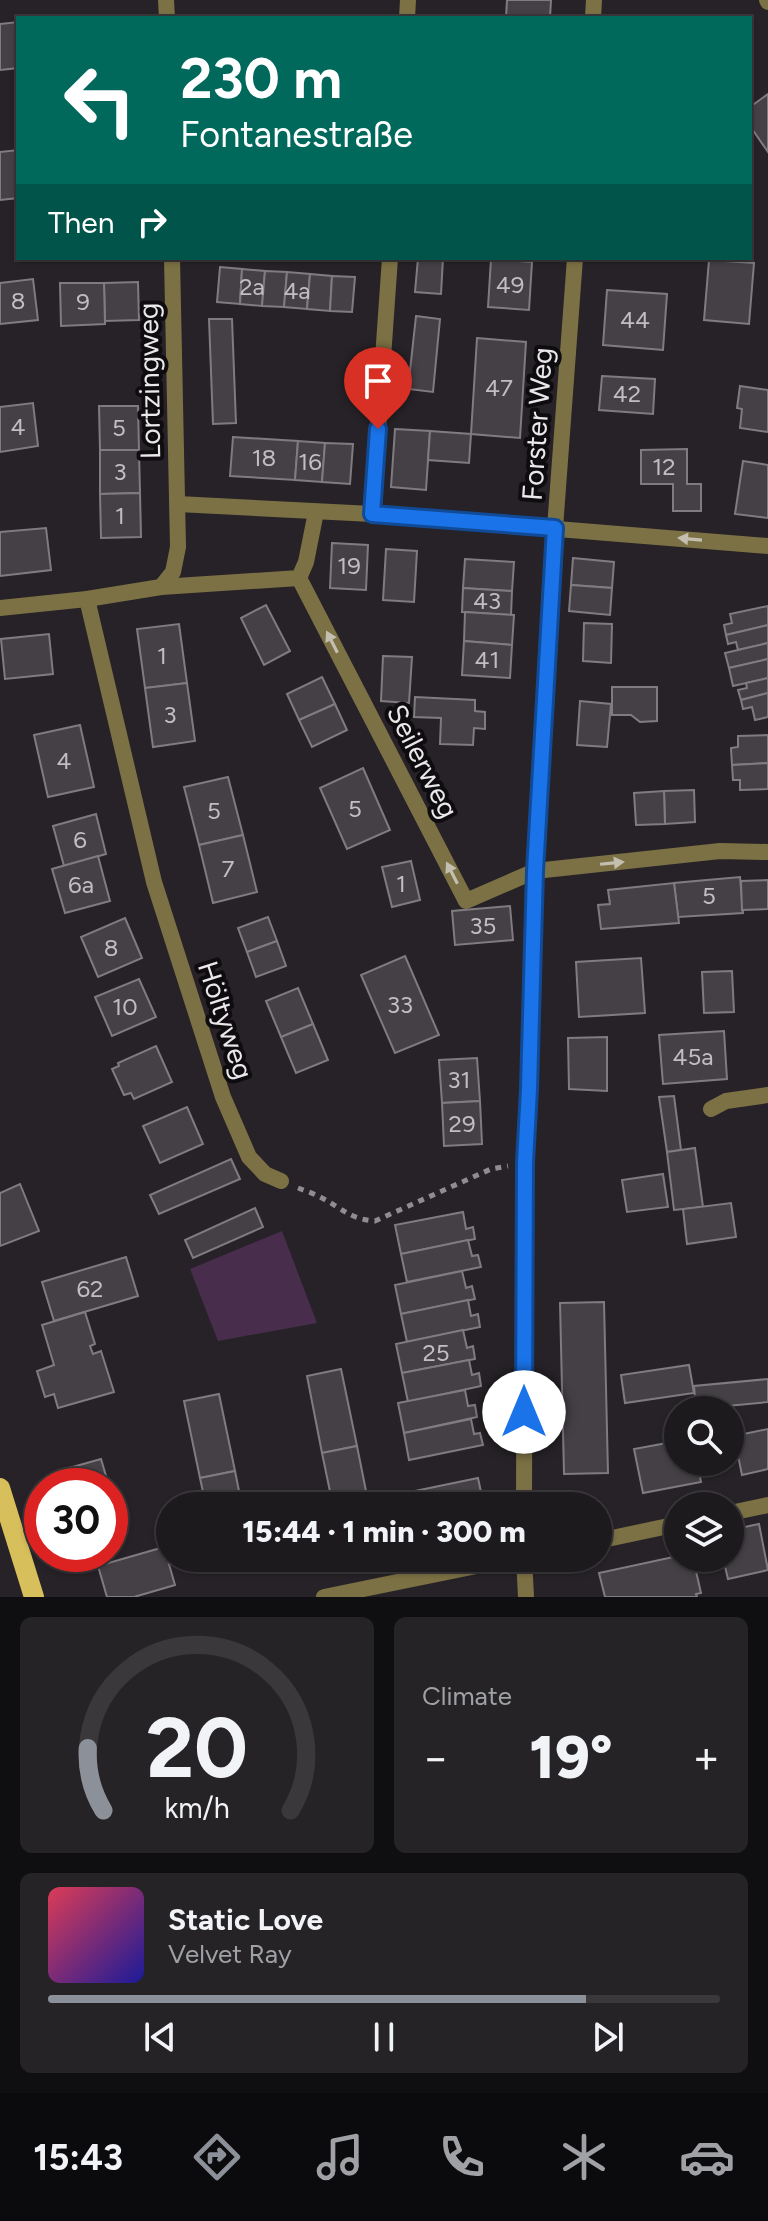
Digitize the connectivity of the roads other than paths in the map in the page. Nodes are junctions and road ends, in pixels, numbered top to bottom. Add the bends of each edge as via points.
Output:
1 (172, 260) edge
2 (390, 260) edge
3 (575, 260) edge
4 (178, 504) junction
5 (316, 512) junction
6 (372, 514) junction
7 (555, 528) junction
8 (768, 546) edge
9 (299, 578) junction
10 (161, 587) junction
11 (87, 599) junction
12 (0, 608) edge
13 (768, 852) edge
14 (535, 871) junction
15 (768, 1095) edge
16 (711, 1109) dead end
17 (281, 1181) road end
18 (0, 1488) edge
19 (524, 1492) edge
20 (768, 1505) edge
21 (744, 1510) edge
22 (664, 1527) edge
23 (612, 1538) edge
24 (446, 1572) edge
25 (525, 1572) edge
26 (34, 1597) edge
27 (324, 1597) edge
28 (526, 1597) edge

1 - 4 street, Lortzingweg
2 - 6 street
3 - 7 street, Forster Weg
4 - 5 street
4 - 10 street, Lortzingweg via 173,572
5 - 6 street
5 - 9 street
6 - 7 street
8 -> 7 street
7 - 14 street, Forster Weg
9 - 10 street
14 -> 9 street, Seilerweg via 466,901
10 - 11 street
11 - 12 street
11 - 17 street, Höltyweg via 154,882 223,1097 249,1157
14 -> 13 street via 720,851
14 - 19 street, Forster Weg via 525,1163
15 - 16 street via 726,1101
18 - 26 main road
20 - 21 street
22 - 23 street
24 - 27 street
25 - 28 street

